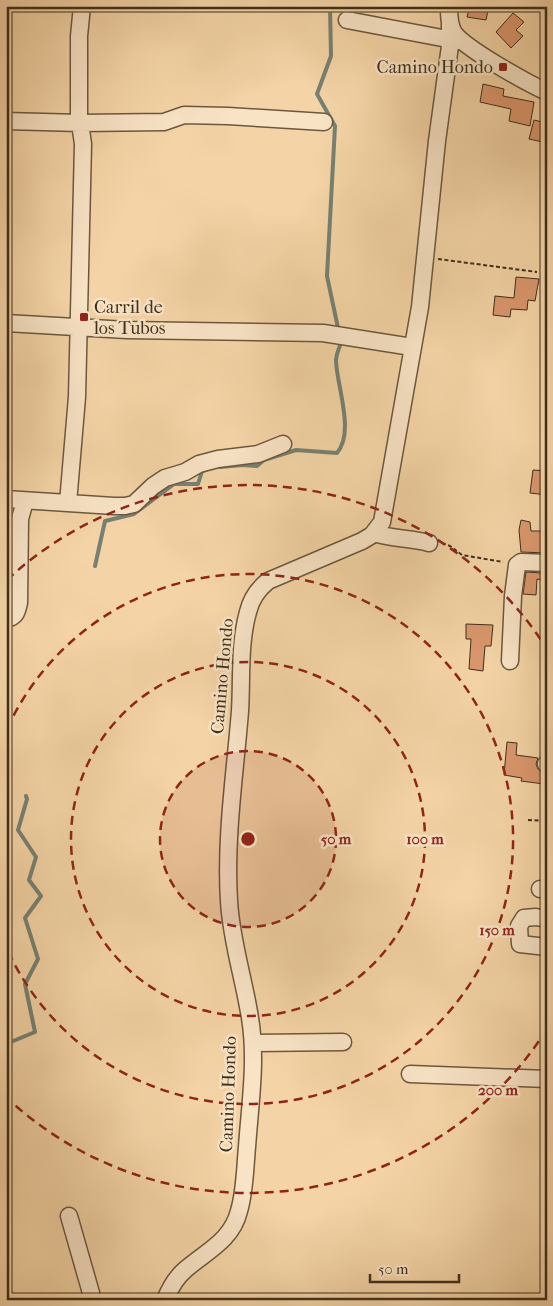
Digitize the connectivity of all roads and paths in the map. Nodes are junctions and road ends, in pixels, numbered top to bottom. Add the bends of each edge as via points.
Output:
1 (82, 6) edge
2 (347, 20) dead end
3 (451, 33) edge
4 (547, 92) edge
5 (6, 121) edge
6 (324, 122) dead end
7 (80, 123) junction
8 (426, 257) junction
9 (537, 272) dead end
10 (6, 323) edge
11 (79, 328) junction
12 (412, 347) junction
13 (283, 444) dead end
14 (6, 499) edge
15 (25, 501) junction
16 (68, 503) junction
17 (374, 533) junction
18 (429, 543) joint
19 (547, 563) edge
20 (518, 565) junction
21 (6, 620) edge
22 (510, 661) dead end
23 (528, 820) dead end
24 (547, 821) edge
25 (547, 919) edge
26 (547, 947) edge
27 (343, 1042) dead end
28 (253, 1043) junction
29 (410, 1074) dead end
30 (547, 1079) edge
31 (69, 1216) dead end
32 (93, 1300) edge
33 (165, 1300) edge

1 - 7 street
2 - 3 street
3 - 4 street
3 - 8 street
5 - 7 street
6 - 7 street via 184,115 164,122
7 - 11 street via 83,144
8 - 9 path
8 - 12 street
10 - 11 street
11 - 12 street via 323,332
11 - 16 street
12 - 17 street via 384,513
13 - 16 street via 258,454 199,464 165,478 130,505
14 - 15 street
15 - 16 street
15 - 21 street via 20,519 19,603 16,615
17 - 18 street
17 - 28 street, Camino Hondo via 268,581 258,590 248,613 244,630 228,864 230,912
18 - 20 path via 450,546 462,555
19 - 20 street via 522,562
20 - 22 street
23 - 24 path
25 - 26 street via 524,918 519,926 520,944
27 - 28 street
28 - 33 street, Camino Hondo via 252,1086 239,1212 224,1240 185,1269 170,1287
29 - 30 street
31 - 32 street

